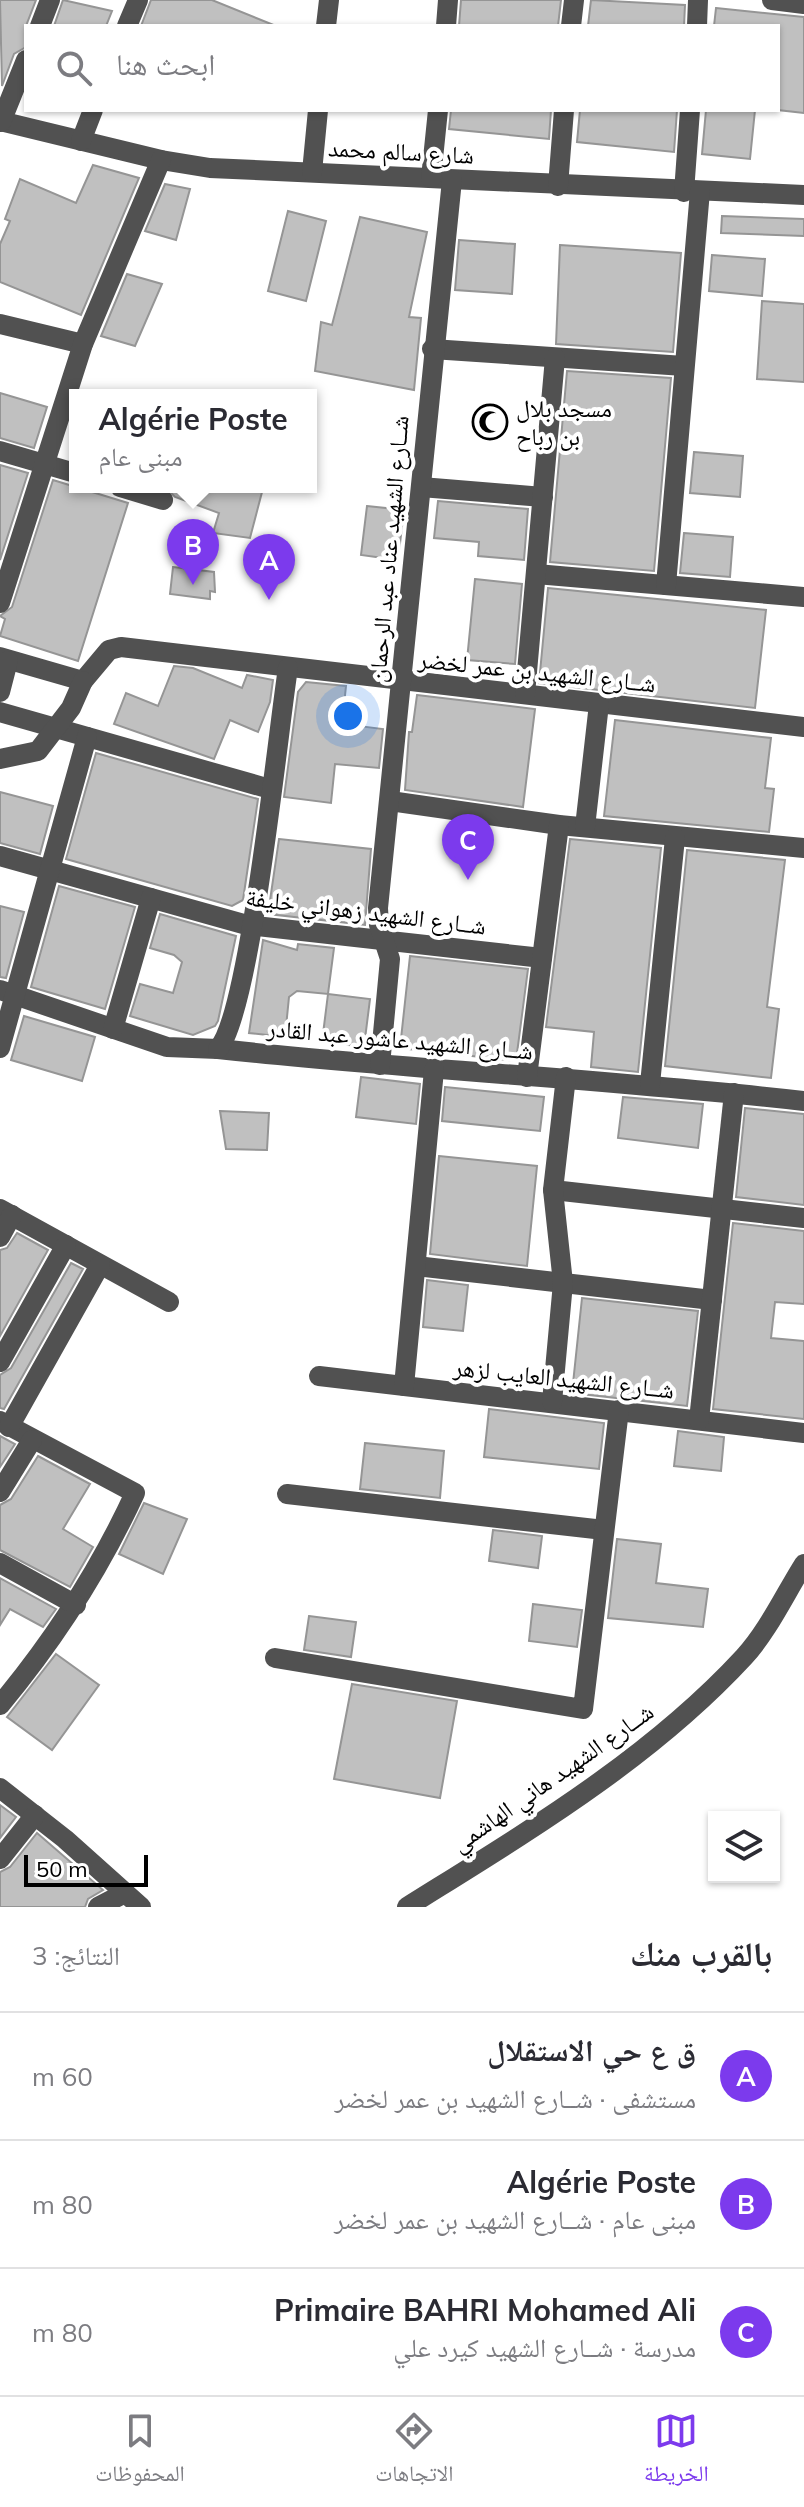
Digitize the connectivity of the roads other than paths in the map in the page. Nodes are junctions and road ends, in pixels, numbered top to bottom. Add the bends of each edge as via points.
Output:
1 (50, 0) edge
2 (138, 0) edge
3 (329, 0) edge
4 (448, 0) edge
5 (574, 0) edge
6 (698, 0) edge
7 (772, 0) edge
8 (804, 4) edge
9 (41, 24) edge
10 (128, 24) edge
11 (326, 24) edge
12 (446, 24) edge
13 (571, 24) edge
14 (697, 24) edge
15 (24, 65) edge
16 (92, 112) edge
17 (318, 112) edge
18 (438, 112) edge
19 (564, 112) edge
20 (690, 112) edge
21 (1, 122) edge
22 (81, 141) junction
23 (161, 160) junction
24 (312, 172) junction
25 (431, 178) junction
26 (452, 180) junction
27 (558, 186) junction
28 (692, 191) junction
29 (804, 195) edge
30 (0, 324) edge
31 (83, 344) junction
32 (432, 349) junction
33 (555, 358) junction
34 (684, 366) junction
35 (0, 451) edge
36 (44, 463) junction
37 (69, 471) edge
38 (421, 487) junction
39 (140, 493) edge
40 (543, 497) junction
41 (163, 500) dead end
42 (7, 553) edge
43 (536, 574) junction
44 (666, 585) junction
45 (804, 597) edge
46 (0, 603) edge
47 (4, 659) edge
48 (288, 668) junction
49 (83, 681) junction
50 (401, 682) junction
51 (0, 692) edge
52 (525, 694) junction
53 (599, 704) junction
54 (0, 712) edge
55 (804, 727) edge
56 (56, 728) junction
57 (87, 737) junction
58 (0, 759) edge
59 (270, 789) junction
60 (390, 801) junction
61 (559, 825) junction
62 (585, 827) junction
63 (675, 838) junction
64 (804, 848) edge
65 (0, 856) edge
66 (50, 870) junction
67 (151, 898) junction
68 (251, 925) junction
69 (386, 941) junction
70 (542, 958) junction
71 (8, 992) edge
72 (113, 1029) junction
73 (0, 1048) edge
74 (218, 1049) junction
75 (380, 1065) junction
76 (434, 1070) junction
77 (527, 1077) junction
78 (566, 1077) junction
79 (650, 1084) junction
80 (734, 1093) junction
81 (804, 1101) edge
82 (553, 1190) junction
83 (721, 1209) junction
84 (6, 1212) edge
85 (804, 1218) edge
86 (0, 1237) edge
87 (66, 1245) junction
88 (100, 1265) junction
89 (416, 1266) junction
90 (563, 1283) junction
91 (712, 1300) junction
92 (169, 1302) dead end
93 (0, 1362) edge
94 (319, 1376) dead end
95 (404, 1386) junction
96 (552, 1402) junction
97 (619, 1410) junction
98 (699, 1420) junction
99 (5, 1424) edge
100 (804, 1433) edge
101 (32, 1440) junction
102 (0, 1492) edge
103 (287, 1494) dead end
104 (604, 1530) junction
105 (0, 1563) edge
106 (804, 1564) edge
107 (76, 1605) junction
108 (275, 1658) dead end
109 (0, 1705) edge
110 (0, 1788) edge
111 (35, 1815) junction
112 (0, 1859) edge
113 (125, 1893) junction
114 (98, 1907) edge
115 (141, 1907) edge
116 (407, 1907) edge

1 - 9 street
2 - 10 street
3 - 11 street
4 - 12 street
5 - 13 street
6 - 14 street
7 - 8 street
15 - 21 street
16 - 22 street
17 - 24 street
18 - 25 street
19 - 27 street
20 - 28 street
21 - 22 street, شارع سالم محمد
22 - 23 street, شارع سالم محمد
23 - 24 street, شارع سالم محمد via 210,168
23 - 31 street
24 - 25 street, شارع سالم محمد
25 - 26 street, شارع سالم محمد
26 - 27 street, شارع سالم محمد
26 - 32 street, شــارع الشهيد عناد عبد الرحمان
27 - 28 street, شارع سالم محمد
28 - 29 street, شارع سالم محمد
28 - 34 street
30 - 31 street
31 - 36 street
32 - 33 street
32 - 38 street, شــارع الشهيد عناد عبد الرحمان
33 - 34 street
33 - 40 street
34 - 44 street
35 - 36 street
36 - 37 street
36 - 42 street
38 - 40 street
38 - 50 street, شــارع الشهيد عناد عبد الرحمان
39 - 41 street
40 - 43 street
42 - 46 street
43 - 44 street
43 - 52 street
44 - 45 street
47 - 49 street
47 - 51 street
48 - 49 street, شــارع الشهيد بن عمر لخضر via 121,647 109,650
48 - 50 street, شــارع الشهيد بن عمر لخضر
48 - 59 street
49 - 56 street
50 - 52 street, شــارع الشهيد بن عمر لخضر
50 - 60 street, شــارع الشهيد عناد عبد الرحمان
52 - 53 street, شــارع الشهيد بن عمر لخضر
53 - 55 street, شــارع الشهيد بن عمر لخضر
53 - 62 street
54 - 56 street
56 - 57 street
56 - 58 street via 38,751
57 - 59 street
57 - 66 street
59 - 68 street
60 - 61 street
60 - 69 street, شــارع الشهيد عناد عبد الرحمان via 378,908
61 - 62 street
61 - 70 street
62 - 63 street
63 - 64 street
63 - 79 street
65 - 66 street, شــارع الشهيد زهواني خليفة
66 - 67 street, شــارع الشهيد زهواني خليفة
66 - 71 street
67 - 68 street, شــارع الشهيد زهواني خليفة
67 - 72 street
68 - 69 street, شــارع الشهيد زهواني خليفة
68 - 74 street via 230,1031
69 - 70 street, شــارع الشهيد زهواني خليفة
69 - 75 street, شــارع الشهيد عناد عبد الرحمان via 390,959
70 - 77 street
71 - 72 street, شــارع الشهيد عاشور عبد القادر
71 - 73 street
72 - 74 street, شــارع الشهيد عاشور عبد القادر via 167,1047
74 - 75 street, شــارع الشهيد عاشور عبد القادر
75 - 76 street, شــارع الشهيد عاشور عبد القادر
76 - 77 street, شــارع الشهيد عاشور عبد القادر
76 - 89 street
77 - 78 street, شــارع الشهيد عاشور عبد القادر
78 - 79 street, شــارع الشهيد عاشور عبد القادر
78 - 82 street
79 - 80 street, شــارع الشهيد عاشور عبد القادر
80 - 81 street, شــارع الشهيد عاشور عبد القادر
80 - 83 street
82 - 83 street
82 - 90 street
83 - 85 street
83 - 91 street
84 - 86 street
84 - 87 street
87 - 88 street
87 - 93 street
88 - 92 street
88 - 99 street
89 - 90 street
89 - 95 street
90 - 91 street
90 - 96 street
91 - 98 street
94 - 95 street, شــارع الشهيد العايب لزهر
95 - 96 street, شــارع الشهيد العايب لزهر
96 - 97 street, شــارع الشهيد العايب لزهر
97 - 98 street, شــارع الشهيد العايب لزهر
97 - 104 street
98 - 100 street, شــارع الشهيد العايب لزهر
99 - 101 street
101 - 102 street
101 - 107 street via 135,1493
103 - 104 street
104 - 108 street via 583,1709
105 - 107 street
106 - 116 street, شــارع الشهيد هاني الهاشمي via 747,1655 656,1742
107 - 109 street
110 - 111 street
111 - 112 street
111 - 113 street
113 - 114 street
113 - 115 street

